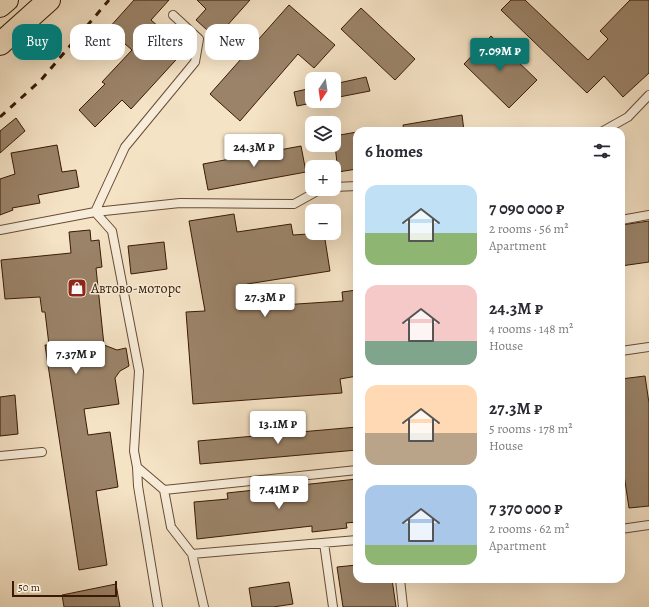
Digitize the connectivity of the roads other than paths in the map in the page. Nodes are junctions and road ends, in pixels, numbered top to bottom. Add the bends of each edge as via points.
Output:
1 (7, 0) edge
2 (49, 0) edge
3 (0, 6) edge
4 (173, 15) dead end
5 (0, 44) edge
6 (649, 95) edge
7 (611, 127) edge
8 (353, 186) edge
9 (341, 187) edge
10 (308, 196) edge
11 (95, 212) junction
12 (649, 215) edge
13 (625, 219) edge
14 (0, 230) edge
15 (649, 347) edge
16 (625, 350) edge
17 (42, 452) dead end
18 (0, 456) edge
19 (137, 467) junction
20 (353, 470) edge
21 (164, 490) junction
22 (649, 525) edge
23 (625, 528) edge
24 (353, 540) edge
25 (324, 543) junction
26 (192, 554) junction
27 (400, 583) edge
28 (158, 607) edge
29 (204, 607) edge
30 (333, 607) edge
31 (403, 607) edge

1 - 3 main road
2 - 5 main road
4 - 11 lane via 199,39 194,62 125,146
6 - 7 lane via 628,117
8 - 9 lane
10 - 11 lane via 294,204 180,203
11 - 14 lane
11 - 19 lane via 112,231 139,371 134,451
12 - 13 lane
15 - 16 lane
17 - 18 lane
19 - 21 lane
19 - 28 lane
20 - 21 lane
21 - 26 lane via 171,527
22 - 23 lane
24 - 25 lane
25 - 26 lane
25 - 30 lane
26 - 29 lane
27 - 31 lane

